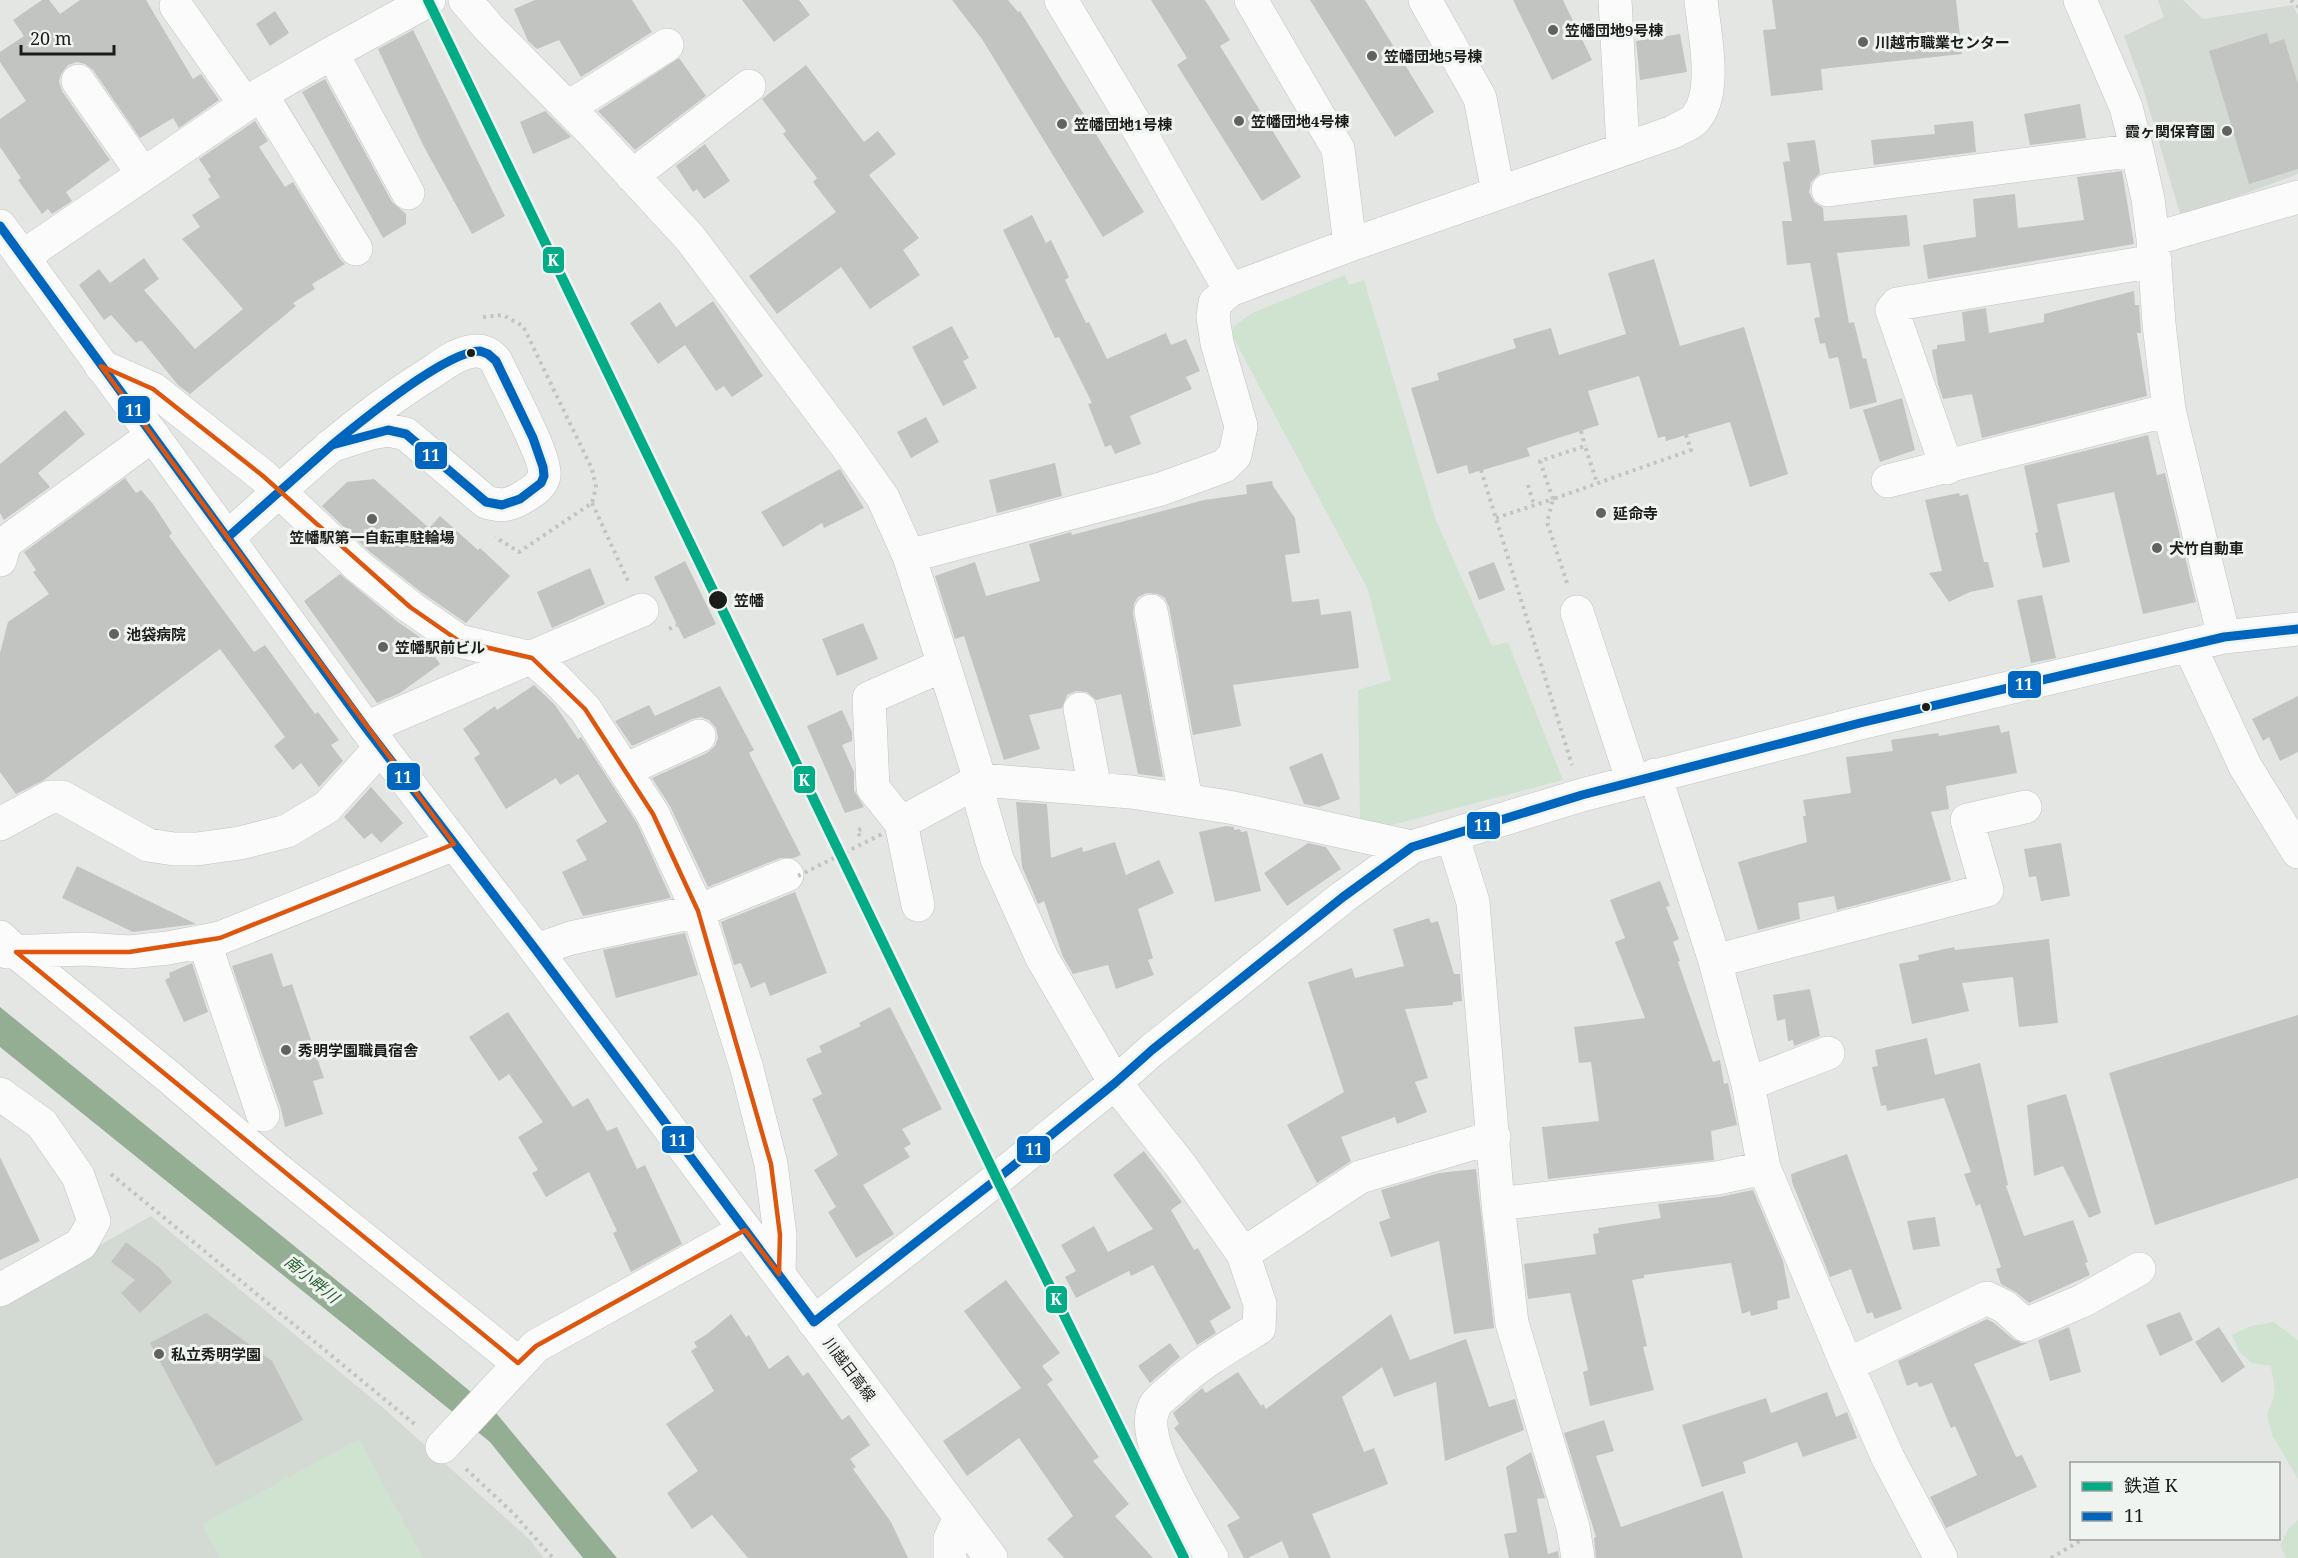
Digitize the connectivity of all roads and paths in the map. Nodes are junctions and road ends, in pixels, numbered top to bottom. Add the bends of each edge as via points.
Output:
1 (429, 0) edge
2 (465, 0) edge
3 (1061, 0) edge
4 (1251, 0) edge
5 (1425, 0) edge
6 (1615, 0) edge
7 (1701, 0) edge
8 (2080, 0) edge
9 (2291, 0) edge
10 (176, 6) dead end
11 (2298, 7) edge
12 (667, 45) dead end
13 (332, 53) junction
14 (78, 81) dead end
15 (749, 86) dead end
16 (253, 99) junction
17 (568, 107) junction
18 (1623, 147) junction
19 (2137, 150) junction
20 (143, 174) junction
21 (632, 176) junction
22 (1828, 190) dead end
23 (1498, 192) junction
24 (408, 193) dead end
25 (2298, 197) edge
26 (0, 226) edge
27 (1350, 244) junction
28 (356, 249) dead end
29 (2154, 250) junction
30 (26, 260) junction
31 (1230, 290) junction
32 (101, 366) junction
33 (2169, 410) junction
34 (1581, 431) dead end
35 (153, 435) junction
36 (1686, 435) dead end
37 (330, 446) junction
38 (1585, 446) junction
39 (1947, 468) junction
40 (1481, 470) dead end
41 (1888, 482) dead end
42 (1597, 483) junction
43 (1528, 485) dead end
44 (280, 491) junction
45 (1553, 499) junction
46 (591, 503) dead end
47 (1534, 505) junction
48 (1496, 518) junction
49 (226, 538) junction
50 (909, 556) junction
51 (0, 560) edge
52 (642, 610) joint
53 (1151, 611) dead end
54 (1577, 612) joint
55 (2298, 629) edge
56 (2224, 637) junction
57 (2189, 645) junction
58 (532, 658) junction
59 (944, 665) junction
60 (1080, 709) dead end
61 (699, 736) dead end
62 (374, 738) junction
63 (625, 770) junction
64 (1644, 778) junction
65 (980, 780) junction
66 (1095, 789) junction
67 (1582, 795) junction
68 (1186, 800) junction
69 (2025, 807) dead end
70 (0, 824) edge
71 (892, 829) junction
72 (1452, 835) junction
73 (454, 844) junction
74 (1412, 847) junction
75 (2298, 852) edge
76 (793, 876) joint
77 (918, 905) dead end
78 (698, 911) junction
79 (204, 941) junction
80 (4, 948) edge
81 (536, 950) junction
82 (1715, 961) junction
83 (1828, 1053) dead end
84 (1115, 1083) junction
85 (1748, 1084) junction
86 (0, 1094) edge
87 (263, 1115) dead end
88 (1494, 1137) junction
89 (1764, 1168) junction
90 (78, 1176) junction
91 (1498, 1204) junction
92 (745, 1230) junction
93 (1243, 1254) junction
94 (2139, 1269) dead end
95 (779, 1274) junction
96 (0, 1290) edge
97 (814, 1322) junction
98 (518, 1364) junction
99 (1847, 1365) junction
100 (442, 1447) junction
101 (960, 1517) junction
102 (2081, 1540) edge
103 (553, 1558) edge
104 (950, 1558) edge
105 (991, 1558) edge
106 (1212, 1558) edge
107 (1578, 1558) edge
108 (1941, 1558) edge
109 (2051, 1558) edge

1 - 13 street
2 - 17 street
3 - 31 street
4 - 27 street via 1338,149
5 - 23 street via 1480,98
6 - 18 street
7 - 18 street via 1709,80 1702,105 1694,120 1673,132
8 - 19 street via 2126,107
9 - 11 path
10 - 16 street
12 - 17 street
13 - 16 street
13 - 24 street
14 - 20 street
15 - 21 street
16 - 20 street
16 - 28 street
17 - 21 street
18 - 23 street
19 - 22 street
19 - 29 street
20 - 30 street via 37,247
21 - 50 street via 690,238 845,444 883,498
23 - 27 street
25 - 29 street
26 - 30 street, 川越日高線
27 - 31 street
29 - 33 street
29 - 39 street via 1898,304 1892,310
30 - 32 street, 川越日高線
31 - 50 street via 1215,303 1213,317 1241,426 1235,455 1224,466 1138,495
32 - 35 street, 川越日高線
32 - 44 street via 153,389
33 - 39 street
33 - 56 street
34 - 38 path
35 - 49 street, 川越日高線
35 - 51 street via 5,543
36 - 42 path via 1691,450
37 - 37 street via 396,394 455,358 484,352 496,361 540,455 544,474 535,490 512,504 500,506 486,502 406,434 388,430
37 - 44 street
38 - 42 path
38 - 45 path via 1540,461
39 - 41 street
40 - 48 path
42 - 45 path
43 - 47 path
44 - 49 street
44 - 58 street via 358,566 459,641
45 - 47 path
45 - 54 path via 1547,522
46 - 52 path
47 - 48 path
48 - 67 path
49 - 62 street, 川越日高線
50 - 59 street
52 - 58 street
53 - 68 street
54 - 64 street
55 - 56 street
56 - 57 street
57 - 64 street
57 - 75 street via 2245,766
58 - 62 street
58 - 63 street via 585,709
59 - 65 street
59 - 71 street via 869,698 873,788
60 - 66 street
61 - 63 street
62 - 70 street via 327,807 287,831 240,843 197,849 148,845 62,797 50,797
62 - 73 street, 川越日高線
63 - 78 street via 653,814
64 - 67 street
64 - 82 street
65 - 66 street
65 - 71 street
65 - 84 street via 981,803 997,859 1041,958
66 - 68 street
67 - 72 street
68 - 74 street
69 - 82 street via 1967,820 1986,890
71 - 76 path, bridge
71 - 77 street
72 - 74 street
72 - 88 street via 1473,902
73 - 79 street
73 - 81 street, 川越日高線
74 - 84 street via 1343,897
76 - 78 street
78 - 81 street via 571,938
78 - 95 street via 747,1069 771,1164 780,1235
79 - 80 street via 129,952
79 - 87 street
80 - 98 street via 169,1077
81 - 92 street, 川越日高線
82 - 85 street
83 - 85 street
84 - 93 street
84 - 97 street
85 - 89 street
86 - 90 street via 42,1124
88 - 91 street
88 - 93 street via 1360,1177
89 - 91 street via 1717,1178
89 - 99 street
90 - 96 street via 94,1221 81,1245
90 - 100 path via 101,1170 114,1175
91 - 107 street via 1512,1323 1574,1527
92 - 95 street, 川越日高線
92 - 98 street via 536,1346
93 - 106 street via 1260,1304 1259,1328 1194,1368 1156,1404 1151,1416 1152,1439 1169,1481
94 - 99 street via 2082,1301 2025,1325 1988,1298
95 - 97 street, 川越日高線
97 - 101 street, 川越日高線
98 - 100 street
99 - 108 street via 1888,1458
100 - 103 path via 514,1514
101 - 104 street via 950,1539
101 - 105 street, 川越日高線
102 - 109 path

